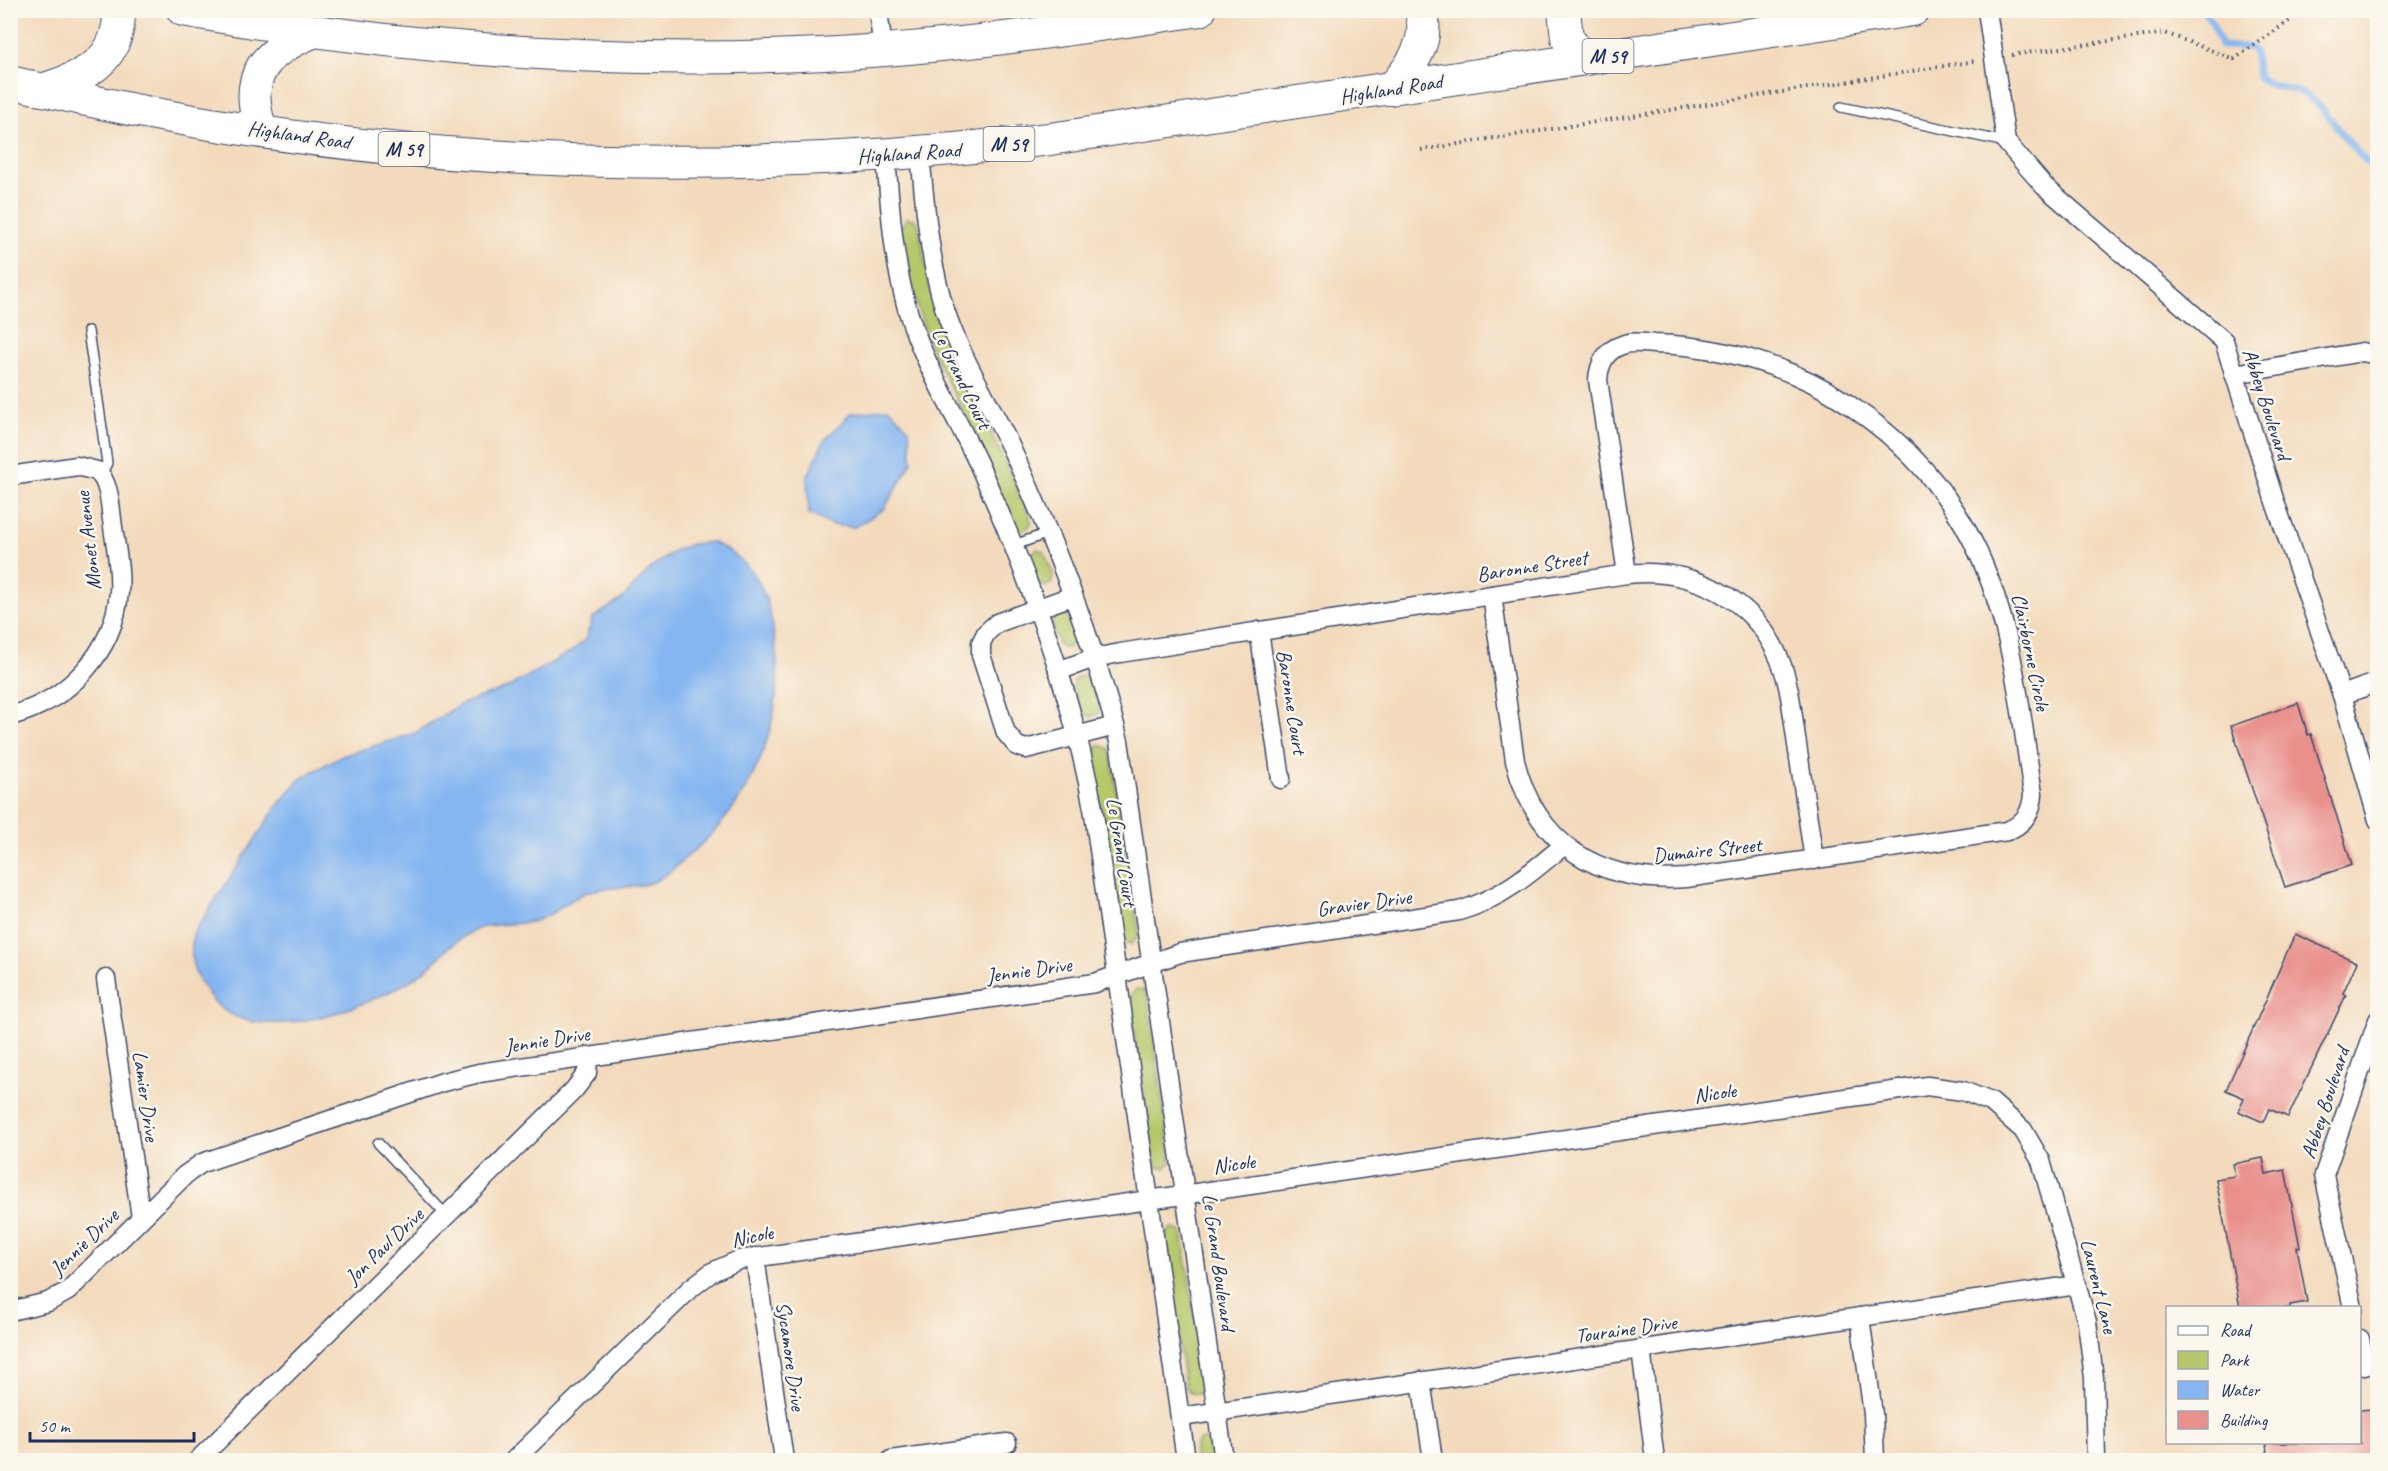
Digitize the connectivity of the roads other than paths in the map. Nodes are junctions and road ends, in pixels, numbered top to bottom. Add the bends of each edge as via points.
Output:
1 (119, 10) edge
2 (183, 10) edge
3 (878, 10) edge
4 (1420, 10) edge
5 (1564, 10) edge
6 (1913, 10) edge
7 (1987, 10) edge
8 (1193, 11) edge
9 (315, 31) junction
10 (883, 50) junction
11 (1584, 60) junction
12 (10, 82) edge
13 (1391, 89) junction
14 (42, 90) junction
15 (1841, 107) dead end
16 (261, 130) junction
17 (2006, 142) junction
18 (920, 153) junction
19 (886, 156) junction
20 (88, 331) dead end
21 (2378, 355) edge
22 (2234, 374) junction
23 (101, 475) junction
24 (10, 476) edge
25 (1047, 533) junction
26 (1012, 546) junction
27 (1627, 574) junction
28 (1492, 595) junction
29 (1072, 596) junction
30 (1037, 609) junction
31 (1258, 631) junction
32 (1094, 658) junction
33 (1058, 671) junction
34 (2378, 682) edge
35 (2342, 695) junction
36 (10, 716) edge
37 (1115, 726) junction
38 (1079, 736) junction
39 (1281, 779) dead end
40 (2378, 820) edge
41 (2018, 826) joint
42 (1564, 845) junction
43 (1814, 860) junction
44 (1153, 963) junction
45 (1117, 975) junction
46 (106, 979) dead end
47 (2378, 1020) edge
48 (588, 1056) junction
49 (2024, 1130) joint
50 (378, 1143) dead end
51 (1187, 1193) junction
52 (1150, 1199) junction
53 (447, 1216) junction
54 (141, 1218) junction
55 (754, 1257) junction
56 (2077, 1285) junction
57 (2353, 1306) edge
58 (10, 1311) edge
59 (1860, 1317) junction
60 (2361, 1343) edge
61 (1641, 1349) junction
62 (2367, 1365) edge
63 (1421, 1381) junction
64 (1218, 1412) junction
65 (1181, 1417) junction
66 (1007, 1443) dead end
67 (198, 1461) edge
68 (514, 1461) edge
69 (784, 1461) edge
70 (891, 1461) edge
71 (1186, 1461) edge
72 (1224, 1461) edge
73 (1433, 1461) edge
74 (1655, 1461) edge
75 (1875, 1461) edge
76 (2096, 1461) edge

1 - 14 highway via 115,42 105,57 72,80
2 - 9 highway
3 - 10 street
4 - 13 highway via 1420,46 1406,73
5 - 11 highway via 1567,38
6 - 11 highway, Highland Road / M 59
7 - 17 street
8 - 10 highway via 1024,36
9 - 10 highway via 489,50 656,56
9 - 16 highway via 289,42 263,65 253,101
11 - 13 highway, Highland Road / M 59
12 - 14 highway, Highland Road / M 59
13 - 18 highway, Highland Road / M 59 via 1072,136
14 - 16 highway, Highland Road / M 59
15 - 17 lane
16 - 19 highway, Highland Road / M 59 via 442,153 540,160 739,161
17 - 22 street, Abbey Boulevard via 2044,186 2224,341
18 - 19 highway, Highland Road / M 59
18 - 25 street, Le Grand Court via 930,241 946,312
19 - 26 street, Le Grand Court via 897,268 913,328
20 - 23 lane via 107,463
21 - 22 street via 2362,352
22 - 35 street, Abbey Boulevard
23 - 24 street, Monet Avenue via 91,468 77,466
23 - 36 street, Monet Avenue via 107,489 119,574 109,632 92,663 70,686 41,704
25 - 26 lane
25 - 29 street, Le Grand Court
26 - 30 street, Le Grand Court
27 - 28 street, Baronne Street
27 - 41 street, Clairborne Circle via 1598,380 1603,360 1612,350 1635,343 1726,352 1796,375 1858,411 1900,444 1936,484 1969,533 1992,582 2010,644 2033,794 2030,811
27 - 43 street, Baronne Street via 1675,574 1706,584 1738,603 1766,633 1786,675
28 - 31 street, Baronne Street
28 - 42 street, Dumaire Street via 1519,774 1536,812
29 - 30 street
29 - 32 street, Le Grand Court
30 - 33 street, Le Grand Court
30 - 38 street via 997,623 981,643 981,655 1004,728 1012,742 1026,749
31 - 32 street, Baronne Street
31 - 39 street, Baronne Court
32 - 33 street, Baronne Street
32 - 37 street, Le Grand Court
33 - 38 street, Le Grand Court
34 - 35 street
35 - 40 street, Abbey Boulevard
37 - 38 street
37 - 44 street, Le Grand Court
38 - 45 street, Le Grand Court
41 - 43 street, Dumaire Street via 2007,831
42 - 43 street, Dumaire Street via 1613,872 1665,880
42 - 44 street, Gravier Drive via 1509,890 1474,906 1444,914 1180,953
44 - 45 street, Jennie Drive
44 - 51 street, Le Grand Boulevard
45 - 48 street, Jennie Drive via 1095,983
45 - 52 street
46 - 54 street, Lamier Drive
47 - 57 street, Abbey Boulevard via 2324,1175
48 - 53 street, Jon Paul Drive via 583,1081
48 - 54 street, Jennie Drive via 463,1077 211,1160 193,1168
49 - 51 street, Nicole via 1991,1102 1973,1093 1918,1086
49 - 56 street, Laurent Lane via 2041,1161
50 - 53 lane
51 - 52 street, Nicole
51 - 64 street, Le Grand Boulevard
52 - 55 street, Nicole
52 - 65 street
53 - 67 street, Jon Paul Drive
54 - 58 street, Jennie Drive via 68,1291 48,1302
55 - 68 street, Nicole via 723,1265 700,1280
55 - 69 street, Sycamore Drive
56 - 59 street, Touraine Drive
56 - 76 street, Laurent Lane via 2092,1360
59 - 61 street, Touraine Drive
59 - 75 street
60 - 62 street
61 - 63 street, Touraine Drive
61 - 74 street
63 - 64 street, Touraine Drive
63 - 73 street
64 - 65 street, Touraine Drive
64 - 72 street, Le Grand Boulevard
65 - 71 street
66 - 70 street

